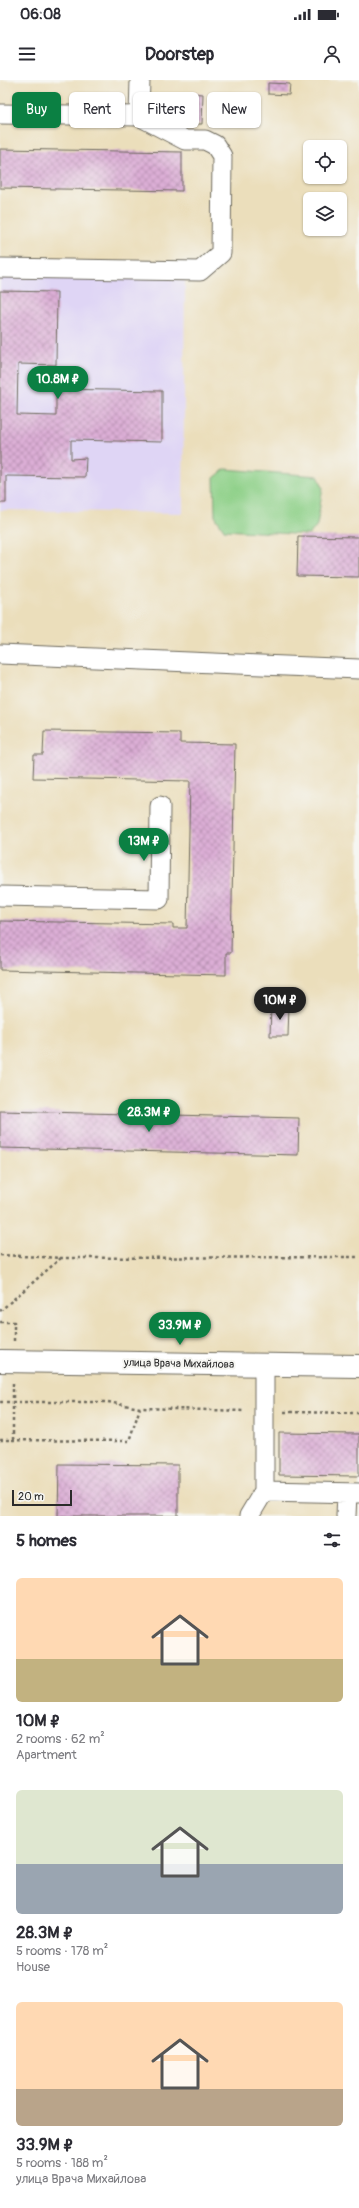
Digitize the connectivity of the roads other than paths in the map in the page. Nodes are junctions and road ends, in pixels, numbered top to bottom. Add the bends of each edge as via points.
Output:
1 (140, 80) edge
2 (140, 92) edge
3 (0, 114) edge
4 (133, 116) edge
5 (162, 128) edge
6 (0, 268) edge
7 (0, 654) edge
8 (359, 669) edge
9 (160, 806) dead end
10 (0, 896) edge
11 (0, 1361) edge
12 (264, 1364) junction
13 (359, 1366) edge
14 (264, 1491) junction
15 (353, 1493) edge
16 (248, 1516) edge
17 (346, 1516) edge

1 - 2 lane
3 - 4 lane
5 - 6 lane via 185,140 205,140 215,145 222,156 221,253 200,271
7 - 8 lane
9 - 10 lane via 159,899
11 - 12 main road, улица Врача Михайлова
12 - 13 main road, улица Врача Михайлова
12 - 14 lane
14 - 15 lane
14 - 16 lane
15 - 17 lane

